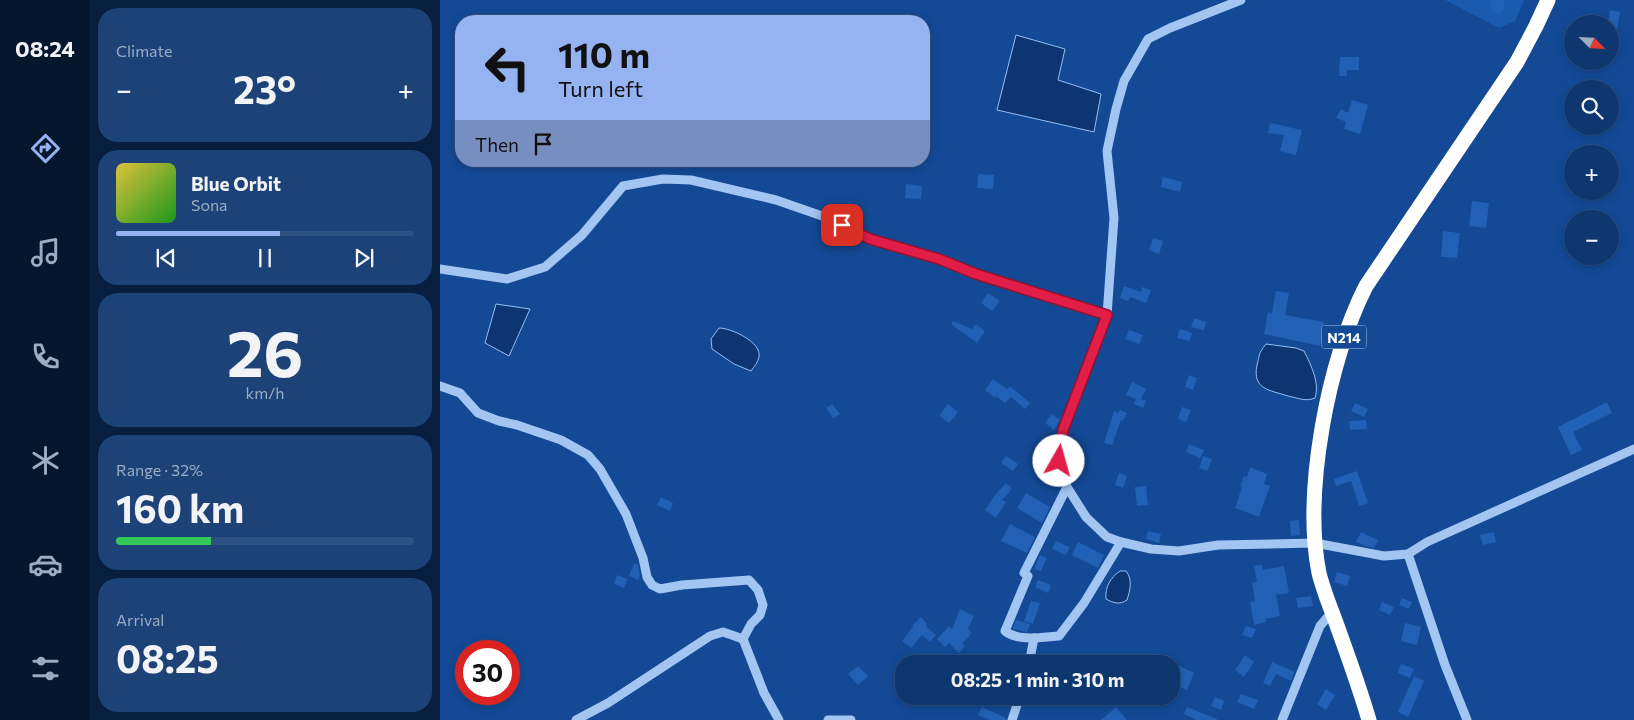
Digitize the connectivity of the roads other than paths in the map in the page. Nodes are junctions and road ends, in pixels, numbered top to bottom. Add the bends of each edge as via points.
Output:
1 (1241, 0) edge
2 (1548, 0) edge
3 (440, 269) edge
4 (1107, 315) junction
5 (440, 386) edge
6 (1634, 449) edge
7 (1067, 487) junction
8 (1121, 542) junction
9 (1315, 543) junction
10 (1408, 554) junction
11 (1332, 612) junction
12 (1034, 638) junction
13 (743, 639) junction
14 (1031, 655) edge
15 (1017, 705) edge
16 (576, 720) edge
17 (778, 720) edge
18 (828, 720) edge
19 (851, 720) edge
20 (1012, 720) edge
21 (1282, 720) edge
22 (1369, 720) edge
23 (1467, 720) edge

1 - 4 street via 1148,39 1124,81 1107,151 1114,218
2 - 9 highway, N214 via 1517,62 1377,269 1356,306 1345,335 1323,423 1314,503
3 - 4 street via 507,280 545,267 582,235 623,186 663,178 691,180 776,200 828,218 870,239
4 - 7 street via 1063,430 1059,461
5 - 13 street via 460,393 478,412 561,440 588,455 600,469 626,514 643,558 646,577 652,585 660,589 749,580 758,590 763,605
6 - 10 street via 1427,542
7 - 8 street via 1086,517 1107,537
7 - 12 street via 1024,573 1028,576 1005,630 1010,636
8 - 9 street via 1179,551 1218,545
8 - 12 street via 1084,603 1059,636
9 - 10 street via 1384,556
9 - 11 highway, N214 via 1324,592
10 - 23 street via 1444,665
11 - 21 street via 1320,626
11 - 22 highway, N214
12 - 14 street
13 - 16 street via 724,632 710,636 608,703
13 - 17 street
15 - 20 street
18 - 19 street

